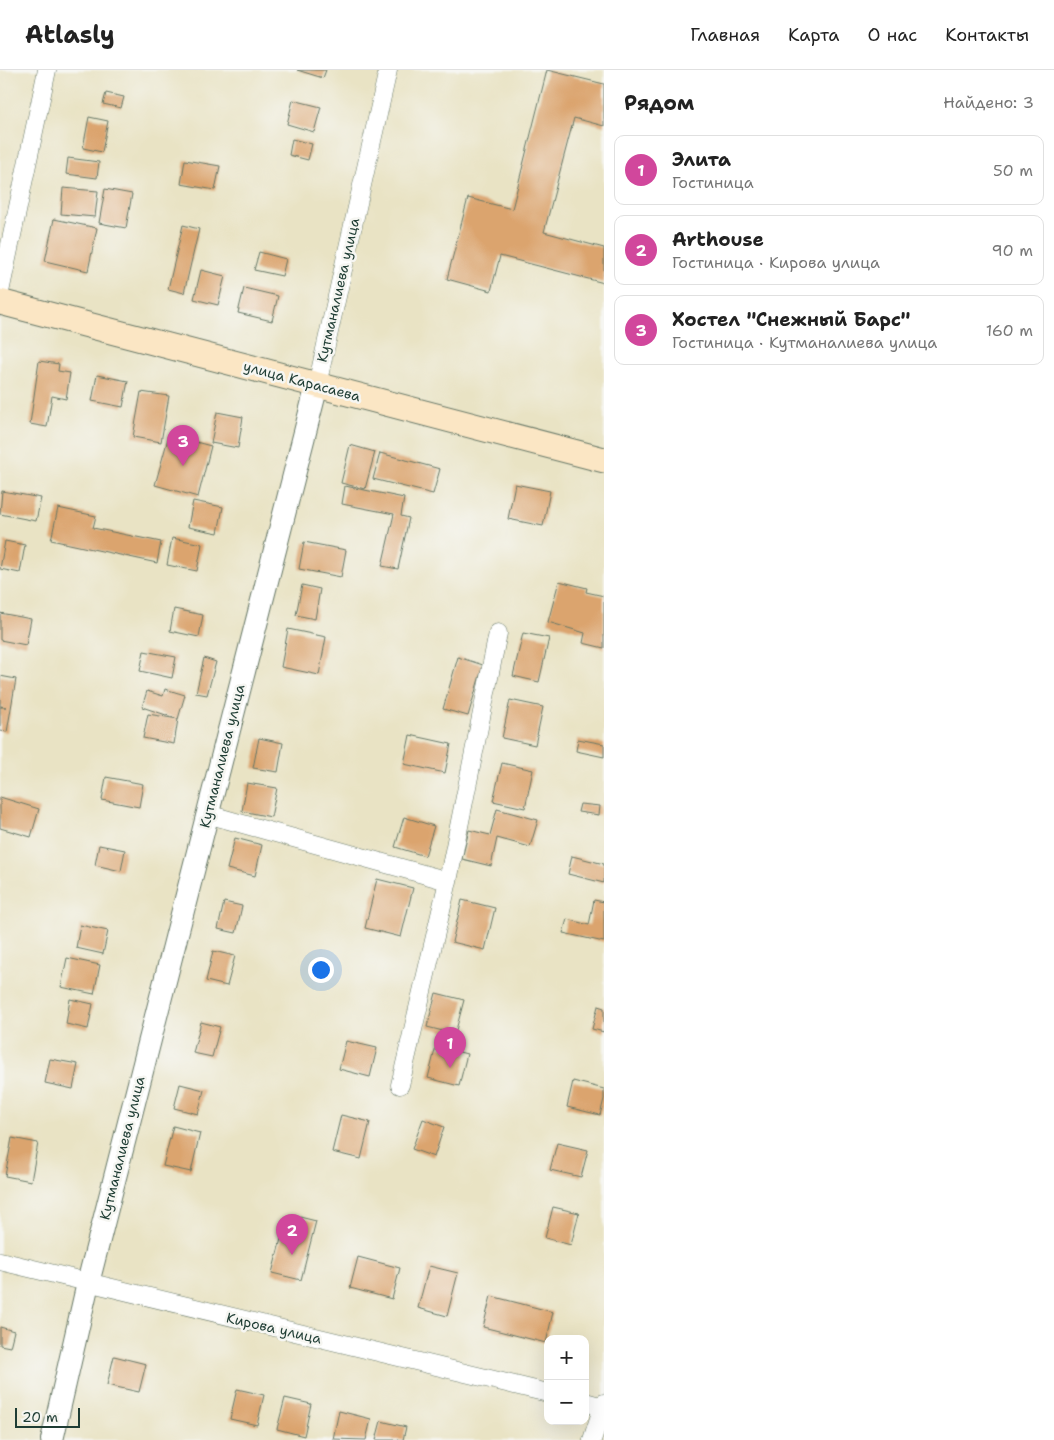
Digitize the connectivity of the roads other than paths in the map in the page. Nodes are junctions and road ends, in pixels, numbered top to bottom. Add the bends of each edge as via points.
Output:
1 (47, 70) edge
2 (388, 70) edge
3 (0, 292) edge
4 (0, 302) edge
5 (317, 385) junction
6 (604, 460) edge
7 (498, 633) dead end
8 (207, 814) junction
9 (448, 881) junction
10 (400, 1085) dead end
11 (0, 1261) edge
12 (88, 1283) junction
13 (544, 1393) edge
14 (589, 1403) edge
15 (604, 1405) edge
16 (52, 1440) edge
17 (592, 1440) edge

1 - 3 street
2 - 5 street, Кутманалиева улица
4 - 5 main road, улица Карасаева
5 - 6 main road, улица Карасаева
5 - 8 street, Кутманалиева улица
7 - 9 street
8 - 9 street
8 - 12 street, Кутманалиева улица
9 - 10 street
11 - 12 street, Кирова улица
12 - 13 street, Кирова улица
12 - 16 street, Кутманалиева улица
14 - 15 street
15 - 17 street

